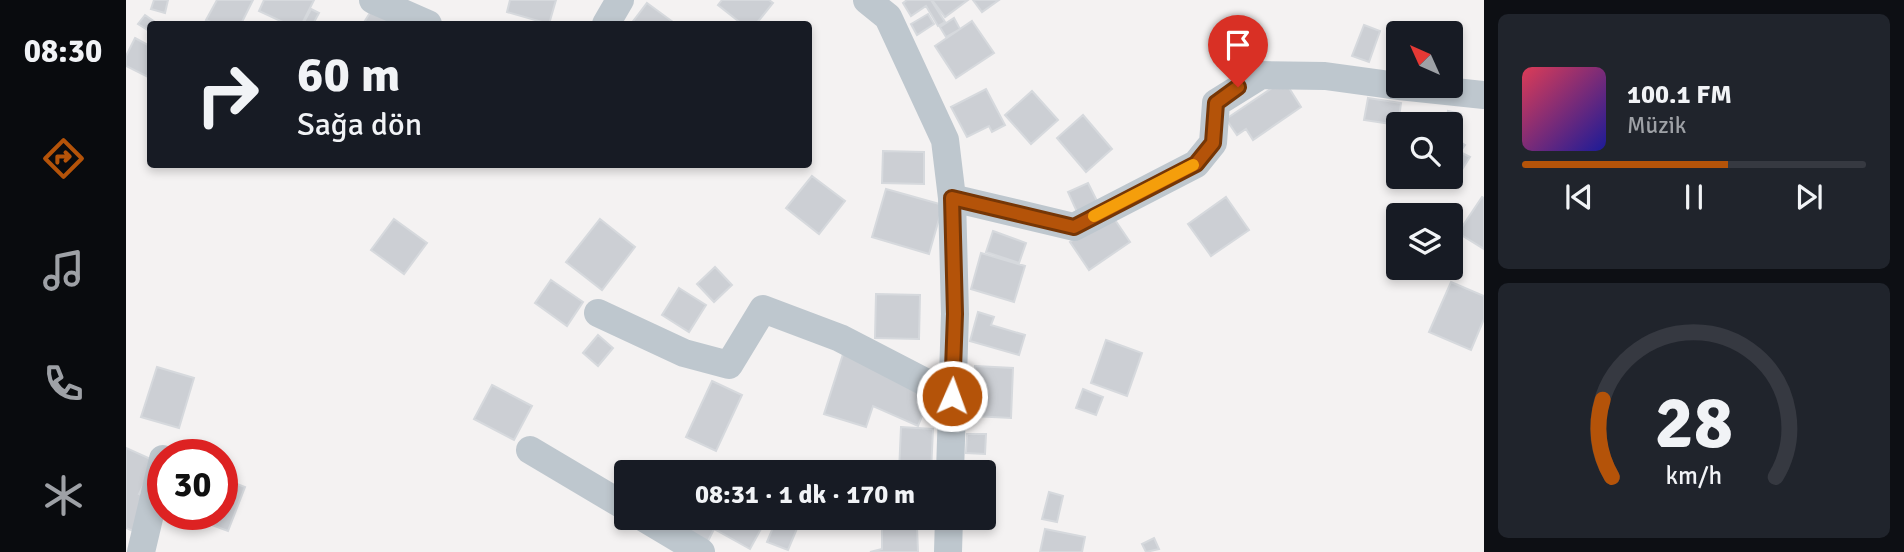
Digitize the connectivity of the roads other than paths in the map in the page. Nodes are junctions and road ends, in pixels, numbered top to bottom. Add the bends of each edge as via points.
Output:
1 (373, 0) edge
2 (620, 0) edge
3 (885, 6) edge
4 (421, 21) edge
5 (608, 21) edge
6 (1386, 84) edge
7 (1463, 92) edge
8 (1484, 94) edge
9 (952, 198) junction
10 (598, 313) dead end
11 (952, 396) junction
12 (530, 450) dead end
13 (950, 460) edge
14 (614, 500) edge
15 (147, 526) edge
16 (665, 530) edge
17 (949, 530) edge
18 (141, 552) edge
19 (701, 552) edge
20 (948, 552) edge

1 - 4 street
2 - 5 street
3 - 9 street via 945,140
6 - 9 street via 1325,76 1261,75 1216,103 1213,143 1196,164 1074,227
7 - 8 street
9 - 11 street
10 - 11 street via 684,353 729,365 763,309 840,338
11 - 13 street
12 - 14 street
15 - 18 street
16 - 19 street
17 - 20 street

